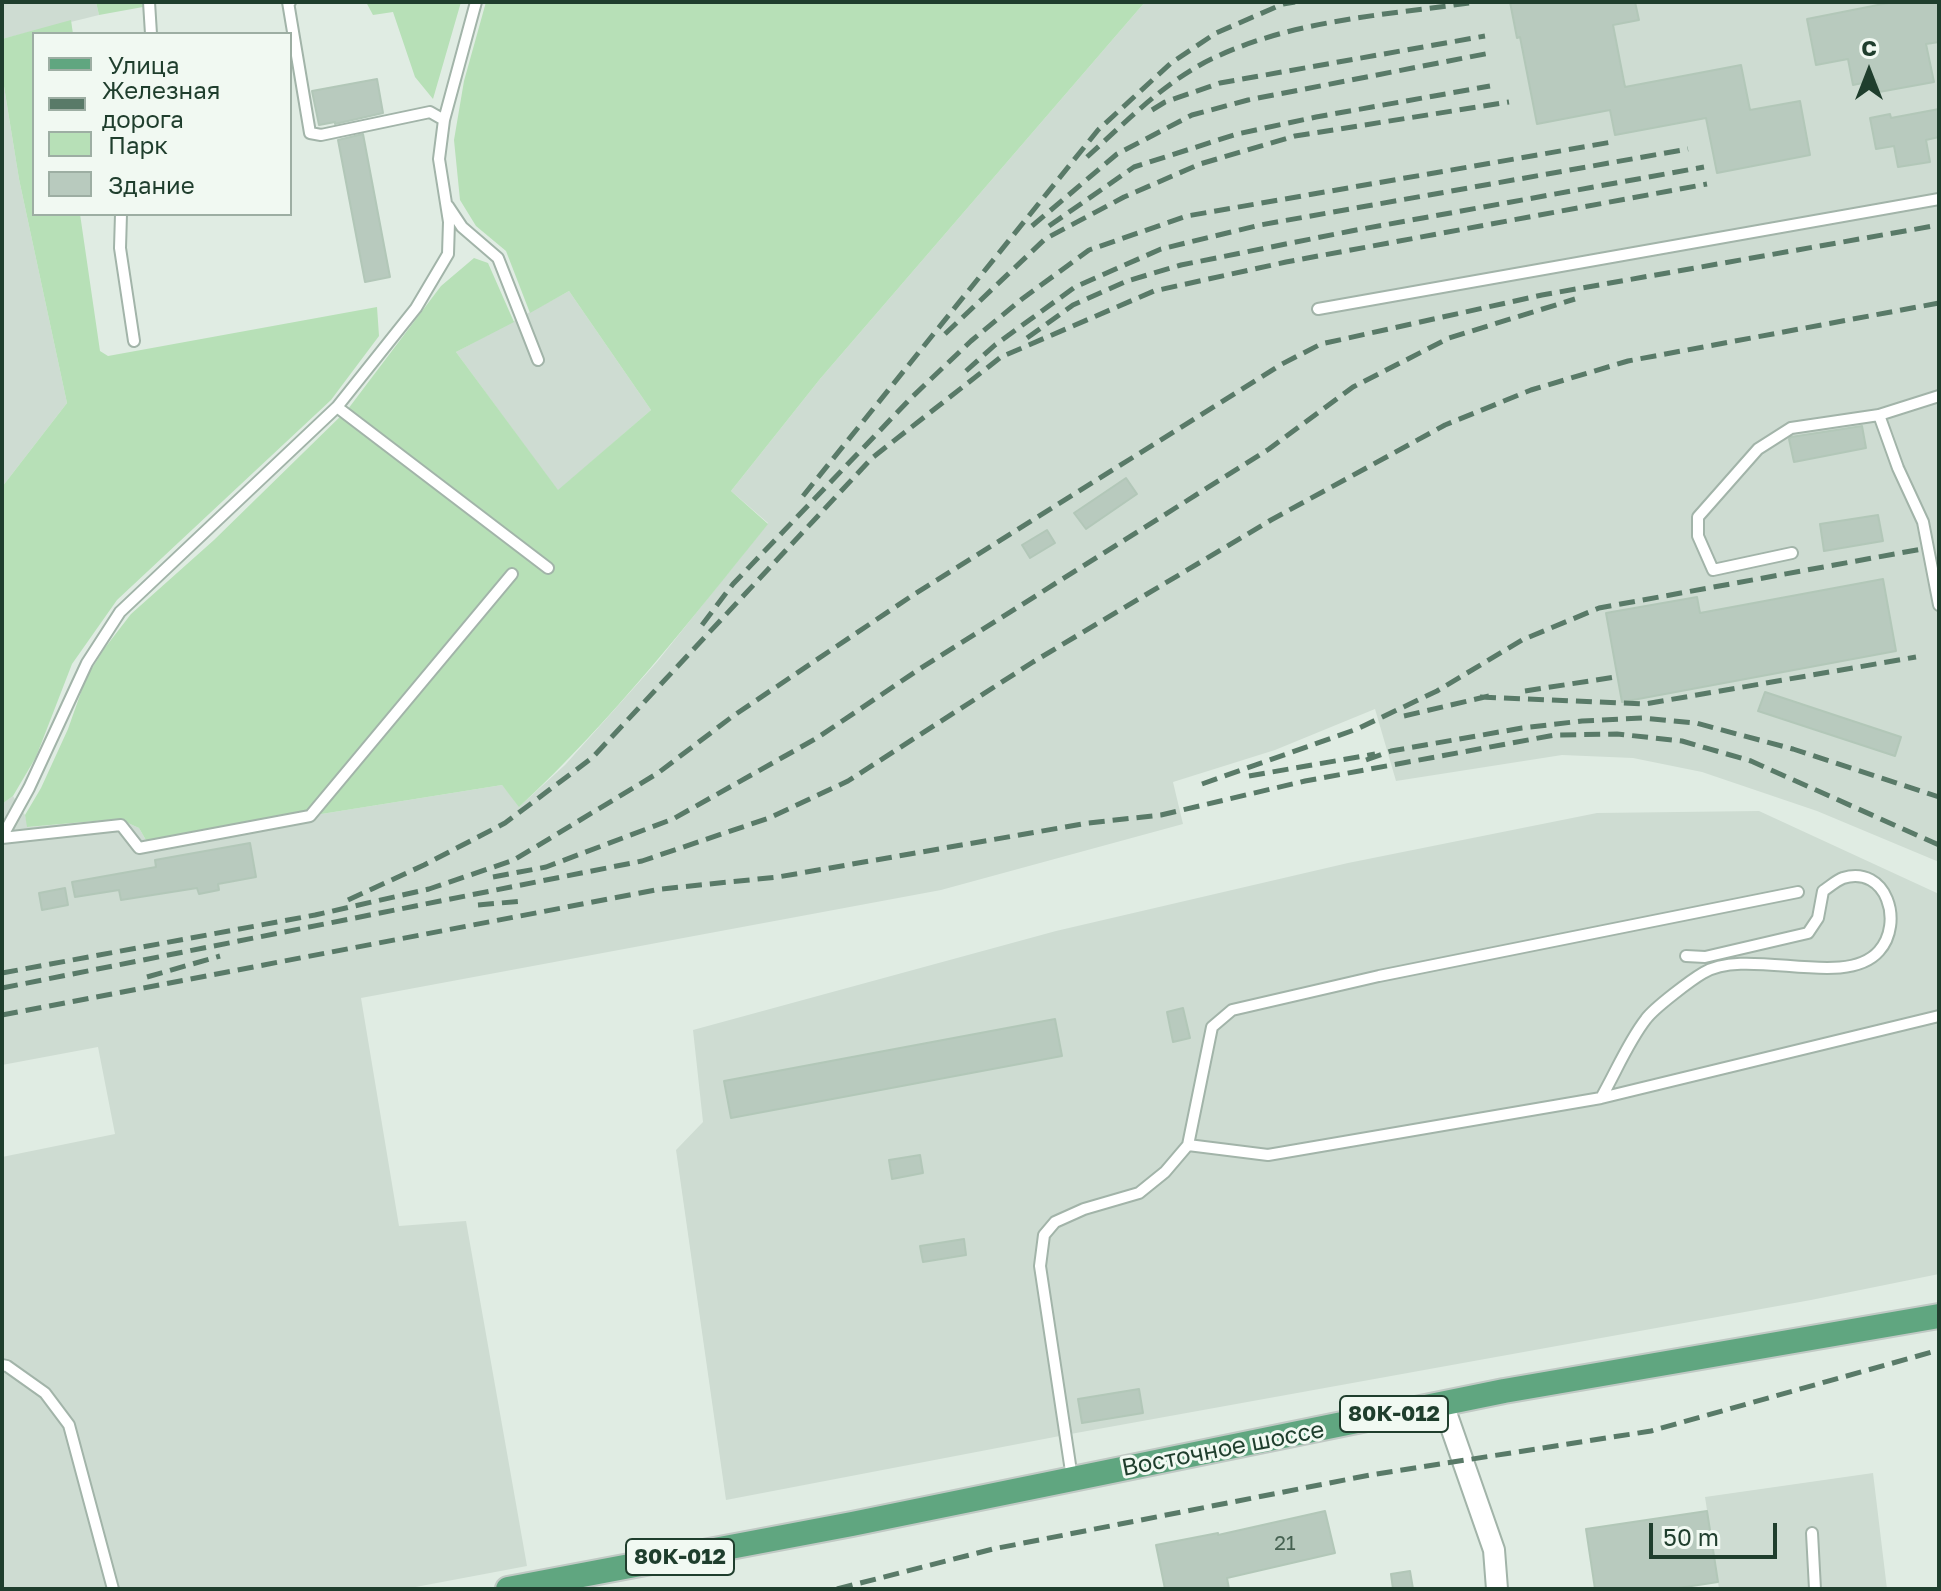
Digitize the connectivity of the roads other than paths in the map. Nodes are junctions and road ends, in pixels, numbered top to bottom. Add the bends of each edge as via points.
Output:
1 (149, 2) edge
2 (290, 2) edge
3 (476, 2) edge
4 (151, 32) edge
5 (444, 120) junction
6 (1939, 199) edge
7 (446, 204) junction
8 (121, 216) edge
9 (1318, 309) dead end
10 (134, 341) dead end
11 (538, 360) dead end
12 (1939, 396) edge
13 (337, 407) junction
14 (1879, 415) junction
15 (1792, 553) dead end
16 (548, 568) dead end
17 (512, 574) dead end
18 (1939, 605) edge
19 (2, 838) edge
20 (1798, 892) dead end
21 (1686, 956) dead end
22 (1939, 1016) edge
23 (1601, 1098) junction
24 (1188, 1145) junction
25 (1939, 1316) edge
26 (2, 1365) edge
27 (1443, 1404) junction
28 (1072, 1480) junction
29 (1812, 1533) dead end
30 (113, 1589) edge
31 (508, 1589) edge
32 (1497, 1589) edge
33 (1815, 1589) edge

1 - 4 lane
2 - 5 lane via 310,133 430,112
3 - 5 lane
5 - 7 lane via 439,159
6 - 9 lane
7 - 11 lane via 462,227 498,258
7 - 13 lane via 448,254 416,308
8 - 10 lane via 120,248
12 - 14 lane
13 - 16 lane
13 - 19 lane via 120,612 87,663
14 - 15 lane via 1791,428 1758,449 1698,517 1698,536 1713,570
14 - 18 lane via 1923,522
17 - 19 lane via 310,816 139,848 121,825
20 - 24 lane via 1232,1010 1212,1027
21 - 23 lane via 1705,957 1808,933 1818,918 1823,891 1843,878 1867,878 1883,890 1890,907 1892,928 1878,952 1853,966 1729,963 1703,972 1647,1017
22 - 23 lane
23 - 24 lane via 1268,1155
24 - 28 lane via 1139,1193 1084,1209 1055,1222 1044,1235 1040,1266
25 - 27 main road, Восточное шоссе / 80К-012
26 - 30 lane via 45,1393 69,1425
27 - 28 main road, Восточное шоссе / 80К-012
27 - 32 street via 1494,1550
28 - 31 main road, Восточное шоссе / 80К-012
29 - 33 lane

